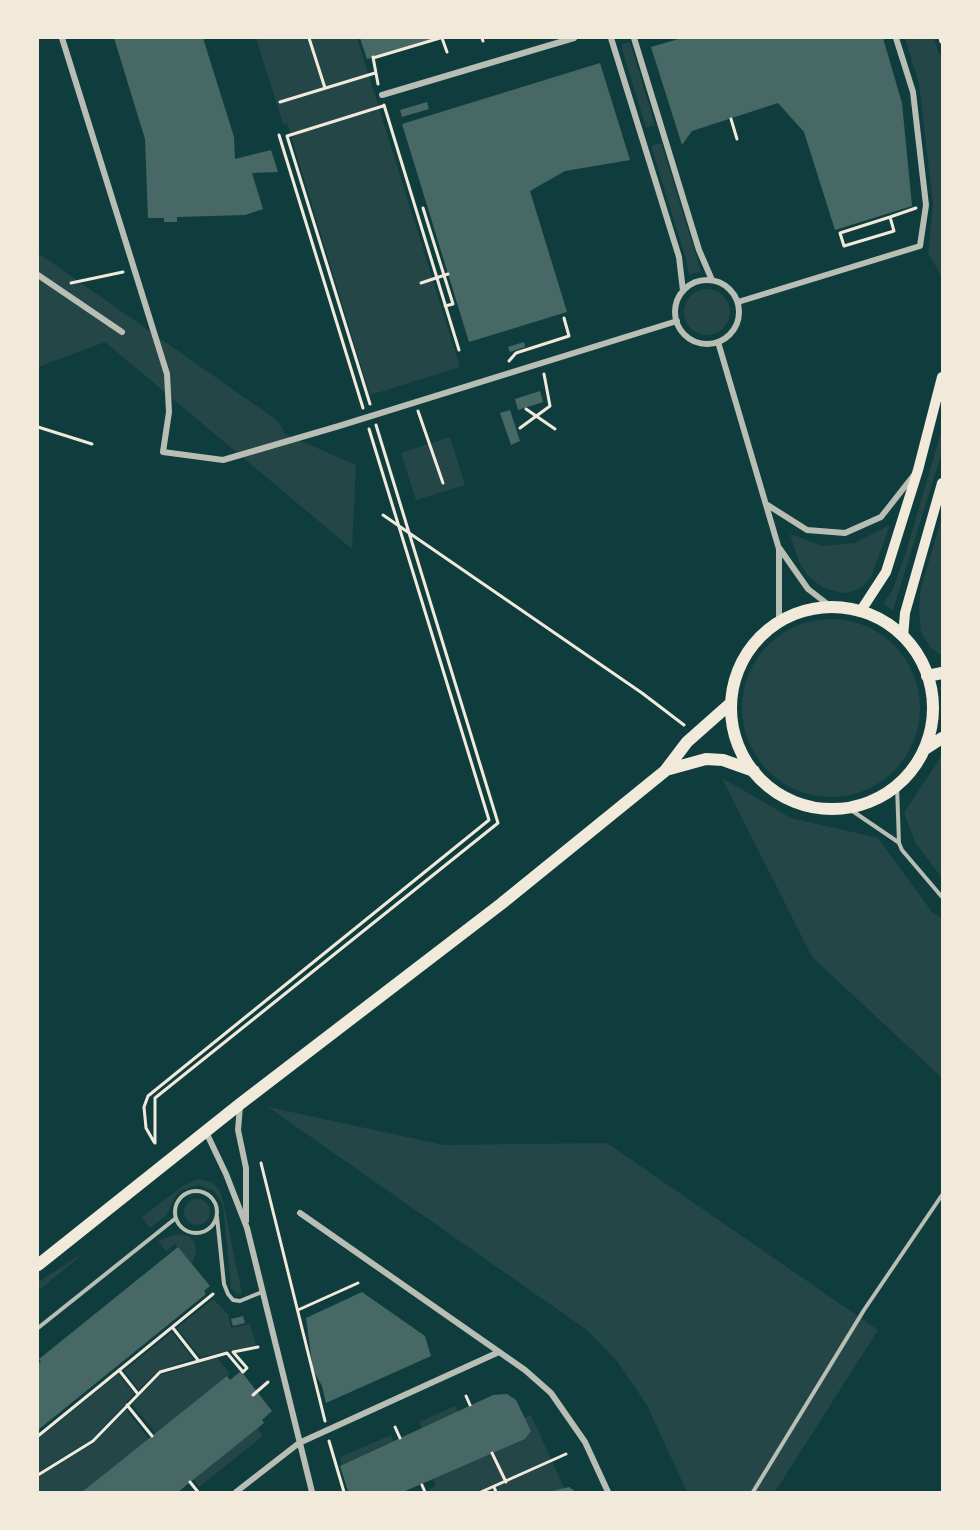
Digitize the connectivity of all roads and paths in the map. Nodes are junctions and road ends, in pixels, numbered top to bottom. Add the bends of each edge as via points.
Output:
1 (62, 38) edge
2 (309, 38) edge
3 (441, 38) edge
4 (574, 38) edge
5 (611, 38) edge
6 (634, 38) edge
7 (896, 38) edge
8 (939, 38) edge
9 (941, 42) dead end
10 (447, 52) dead end
11 (375, 74) junction
12 (325, 88) junction
13 (382, 95) junction
14 (280, 102) dead end
15 (384, 105) junction
16 (731, 118) dead end
17 (279, 135) dead end
18 (737, 139) dead end
19 (926, 205) junction
20 (423, 208) dead end
21 (890, 217) junction
22 (132, 270) junction
23 (38, 275) edge
24 (446, 275) junction
25 (437, 278) junction
26 (712, 280) junction
27 (421, 283) dead end
28 (55, 287) junction
29 (683, 291) junction
30 (738, 302) junction
31 (445, 306) junction
32 (564, 318) dead end
33 (676, 321) junction
34 (122, 332) dead end
35 (718, 342) junction
36 (459, 350) dead end
37 (494, 377) junction
38 (942, 377) edge
39 (548, 385) dead end
40 (416, 402) junction
41 (526, 409) dead end
42 (373, 416) junction
43 (536, 416) junction
44 (366, 418) junction
45 (38, 427) edge
46 (520, 428) dead end
47 (555, 429) dead end
48 (92, 444) dead end
49 (918, 470) junction
50 (443, 483) dead end
51 (942, 483) edge
52 (766, 504) junction
53 (383, 515) dead end
54 (398, 525) junction
55 (409, 533) junction
56 (779, 549) junction
57 (830, 606) junction
58 (860, 612) junction
59 (779, 620) junction
60 (903, 637) junction
61 (942, 673) edge
62 (927, 676) junction
63 (730, 703) junction
64 (695, 734) junction
65 (942, 738) edge
66 (925, 749) junction
67 (665, 771) junction
68 (754, 771) junction
69 (897, 786) junction
70 (848, 808) junction
71 (899, 843) junction
72 (942, 897) edge
73 (240, 1104) junction
74 (206, 1132) junction
75 (261, 1163) dead end
76 (942, 1195) edge
77 (300, 1213) dead end
78 (217, 1214) junction
79 (176, 1218) junction
80 (246, 1228) junction
81 (38, 1265) edge
82 (358, 1283) dead end
83 (262, 1292) junction
84 (213, 1294) dead end
85 (298, 1310) junction
86 (38, 1328) edge
87 (172, 1328) junction
88 (258, 1347) dead end
89 (499, 1352) junction
90 (198, 1360) junction
91 (119, 1370) junction
92 (267, 1382) dead end
93 (138, 1394) junction
94 (253, 1395) dead end
95 (466, 1395) dead end
96 (470, 1405) dead end
97 (128, 1406) junction
98 (326, 1425) dead end
99 (395, 1427) dead end
100 (38, 1436) edge
101 (152, 1436) dead end
102 (328, 1436) dead end
103 (400, 1438) dead end
104 (299, 1443) junction
105 (492, 1453) dead end
106 (566, 1454) dead end
107 (38, 1475) edge
108 (190, 1482) dead end
109 (506, 1482) junction
110 (422, 1485) dead end
111 (494, 1487) junction
112 (198, 1492) edge
113 (236, 1492) edge
114 (312, 1492) edge
115 (344, 1492) edge
116 (425, 1492) edge
117 (481, 1492) edge
118 (496, 1492) edge
119 (608, 1492) edge
120 (753, 1492) edge

1 - 22 street
2 - 12 path
3 - 10 path
3 - 11 path via 373,57
4 - 13 street
5 - 29 street via 679,257
6 - 26 street via 699,250
7 - 19 street via 913,92
8 - 9 path
11 - 12 path
11 - 13 path
12 - 14 path
13 - 15 path
15 - 25 path
15 - 42 path via 287,136
16 - 18 path
17 - 44 path
19 - 21 path
19 - 30 street via 920,246
20 - 24 path
21 - 21 path via 840,233 844,246 894,231
22 - 28 path
22 - 44 street via 167,375 169,412 163,452 223,460
23 - 28 street
24 - 25 path
24 - 31 path via 453,304
25 - 27 path
25 - 31 path
26 - 29 street via 691,284
26 - 30 street via 728,287
28 - 34 street
29 - 33 street
30 - 35 street via 733,330
31 - 36 path
32 - 37 path via 569,336 516,353
33 - 35 street via 688,338
33 - 37 street
35 - 52 street
37 - 40 street
38 - 49 main road
39 - 43 path via 550,406
40 - 42 street
40 - 50 path
41 - 43 path
42 - 44 street
42 - 55 path
43 - 46 path
43 - 47 path
44 - 54 path
45 - 48 path
49 - 52 street via 881,517 845,533 807,530
49 - 58 main road via 886,572
51 - 60 main road via 905,613
52 - 56 street
53 - 54 path
54 - 55 path
54 - 55 path via 489,820 148,1096 144,1107 146,1128 155,1143 155,1098 498,823
55 - 64 path via 642,693
56 - 57 street via 808,589
56 - 59 street
57 - 58 main road
57 - 59 main road
58 - 60 main road
59 - 63 main road via 743,657
60 - 62 main road via 918,655
61 - 62 main road
62 - 66 main road via 933,707
63 - 64 main road
63 - 68 main road via 737,738
64 - 67 main road
65 - 66 main road
66 - 69 main road
67 - 68 main road via 706,759 723,760
67 - 73 main road via 501,904
68 - 70 main road via 770,788 797,803 817,808
69 - 70 main road via 874,800
69 - 71 lane
70 - 71 lane
71 - 72 lane
73 - 74 main road
73 - 80 street via 238,1130 246,1168
74 - 80 street
74 - 81 main road
75 - 85 path
76 - 120 lane via 864,1310
77 - 89 street
78 - 79 lane via 212,1226 201,1233 187,1231
78 - 79 lane via 207,1194 192,1192 179,1200
78 - 83 lane via 228,1294 240,1301
79 - 86 lane
80 - 83 street
82 - 85 path
83 - 104 street
84 - 87 path
85 - 98 path
87 - 90 path
87 - 91 path
88 - 90 path via 234,1352 247,1368 243,1371 227,1353
89 - 104 street
89 - 119 street via 551,1393 585,1442
90 - 93 path via 160,1371
91 - 93 path
91 - 100 path
92 - 94 path
93 - 97 path
95 - 96 path
97 - 101 path
97 - 107 path via 93,1441
99 - 103 path
102 - 115 path
104 - 113 street
104 - 114 street
105 - 109 path
106 - 109 path
108 - 112 path
109 - 111 path
110 - 116 path
111 - 117 path
111 - 118 path

